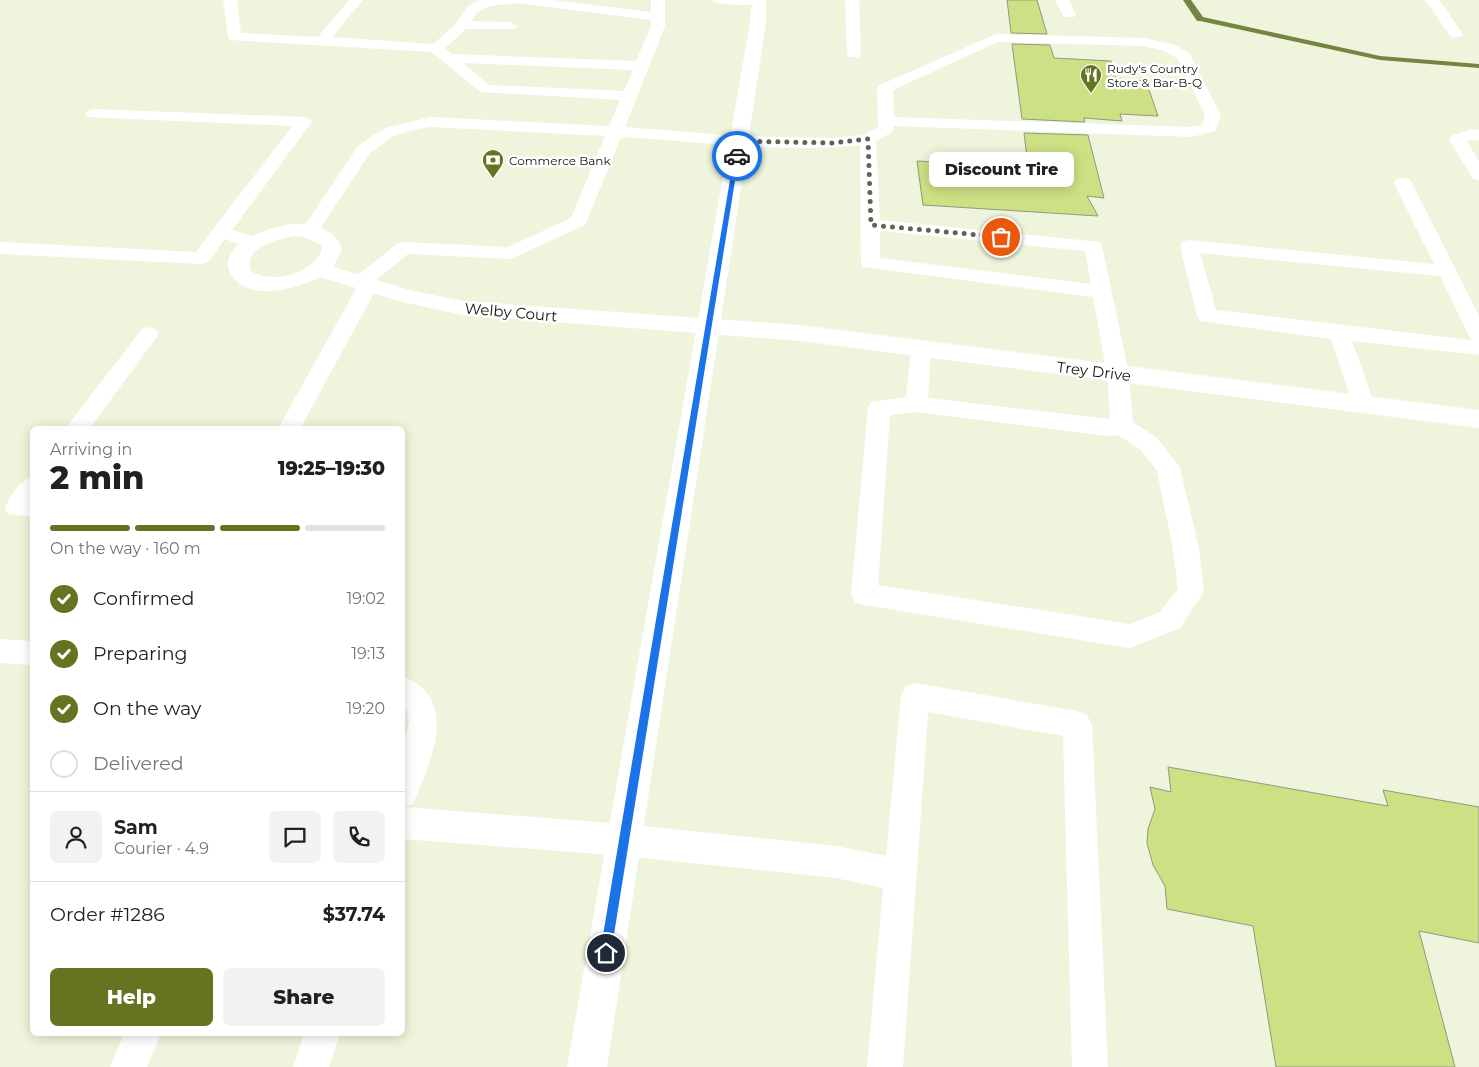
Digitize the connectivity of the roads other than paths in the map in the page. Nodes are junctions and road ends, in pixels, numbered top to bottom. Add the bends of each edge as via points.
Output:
1 (230, 0) edge
2 (356, 0) edge
3 (514, 0) edge
4 (520, 0) edge
5 (658, 0) edge
6 (719, 0) edge
7 (759, 0) edge
8 (852, 0) edge
9 (1062, 0) edge
10 (1432, 0) edge
11 (1069, 14) dead end
12 (462, 25) junction
13 (510, 26) dead end
14 (652, 26) junction
15 (1456, 34) dead end
16 (322, 41) junction
17 (442, 53) junction
18 (854, 54) dead end
19 (643, 66) junction
20 (631, 96) junction
21 (93, 114) dead end
22 (886, 121) junction
23 (615, 132) junction
24 (1479, 135) edge
25 (868, 139) junction
26 (739, 141) junction
27 (1479, 175) edge
28 (1403, 183) dead end
29 (871, 225) junction
30 (310, 231) junction
31 (221, 232) junction
32 (253, 243) junction
33 (0, 248) edge
34 (317, 269) junction
35 (1447, 271) junction
36 (365, 283) junction
37 (1102, 292) junction
38 (708, 327) junction
39 (1338, 333) junction
40 (149, 334) dead end
41 (1479, 336) edge
42 (1479, 348) edge
43 (921, 349) junction
44 (1118, 374) junction
45 (916, 404) junction
46 (1364, 405) junction
47 (1479, 419) edge
48 (78, 426) edge
49 (291, 426) edge
50 (1122, 426) junction
51 (30, 489) edge
52 (30, 508) edge
53 (0, 651) edge
54 (30, 653) edge
55 (405, 690) edge
56 (405, 784) edge
57 (405, 823) edge
58 (624, 840) junction
59 (900, 875) junction
60 (142, 1036) edge
61 (321, 1036) edge
62 (128, 1067) edge
63 (311, 1067) edge
64 (587, 1067) edge
65 (884, 1067) edge
66 (1090, 1067) edge

1 - 16 lane via 235,37
2 - 16 lane
3 - 12 lane via 486,2 472,10
4 - 14 lane
5 - 14 lane
6 - 7 lane
7 - 26 street
8 - 18 lane
9 - 11 lane
10 - 15 lane
12 - 13 lane
12 - 17 lane
14 - 19 lane
16 - 17 lane
17 - 19 lane
17 - 20 lane via 485,89
19 - 20 lane
20 - 23 lane
21 - 31 lane via 304,122
22 - 22 lane via 885,88 996,38 1144,42 1170,48 1184,56 1213,114 1209,128 1191,132
22 - 25 lane via 886,129
23 - 26 lane
23 - 30 lane via 431,122 413,124 372,142
23 - 36 lane via 580,221 511,253 404,248
24 - 27 lane via 1472,134 1457,140
25 - 26 lane via 832,143
25 - 29 lane
26 - 38 street
28 - 35 lane
29 - 37 lane via 1093,246
29 - 37 lane via 871,263
30 - 32 street via 281,232
30 - 34 street via 329,240 332,248 329,257
31 - 32 lane
31 - 33 lane via 201,258
32 - 34 street via 238,261 238,269 252,282 281,283 296,280
34 - 36 street, Welby Court
35 - 39 lane via 1190,246 1207,316
35 - 41 lane
36 - 38 street, Welby Court via 463,308
36 - 49 lane
37 - 44 lane
38 - 43 street, Trey Drive
38 - 58 street
39 - 42 lane
39 - 46 lane
40 - 48 lane
43 - 44 street, Trey Drive
43 - 45 lane
44 - 46 street, Trey Drive
44 - 50 lane
45 - 50 lane via 1107,428
45 - 50 lane via 879,408 864,594 1130,636 1170,620 1191,592 1186,549 1168,468 1149,444
46 - 47 street, Trey Drive
51 - 52 lane via 17,507
53 - 54 lane
55 - 56 lane via 412,693 423,708 424,726
57 - 58 lane
58 - 59 lane via 836,862
58 - 64 street
59 - 65 lane
59 - 66 lane via 916,696 1077,725
60 - 62 lane
61 - 63 lane

